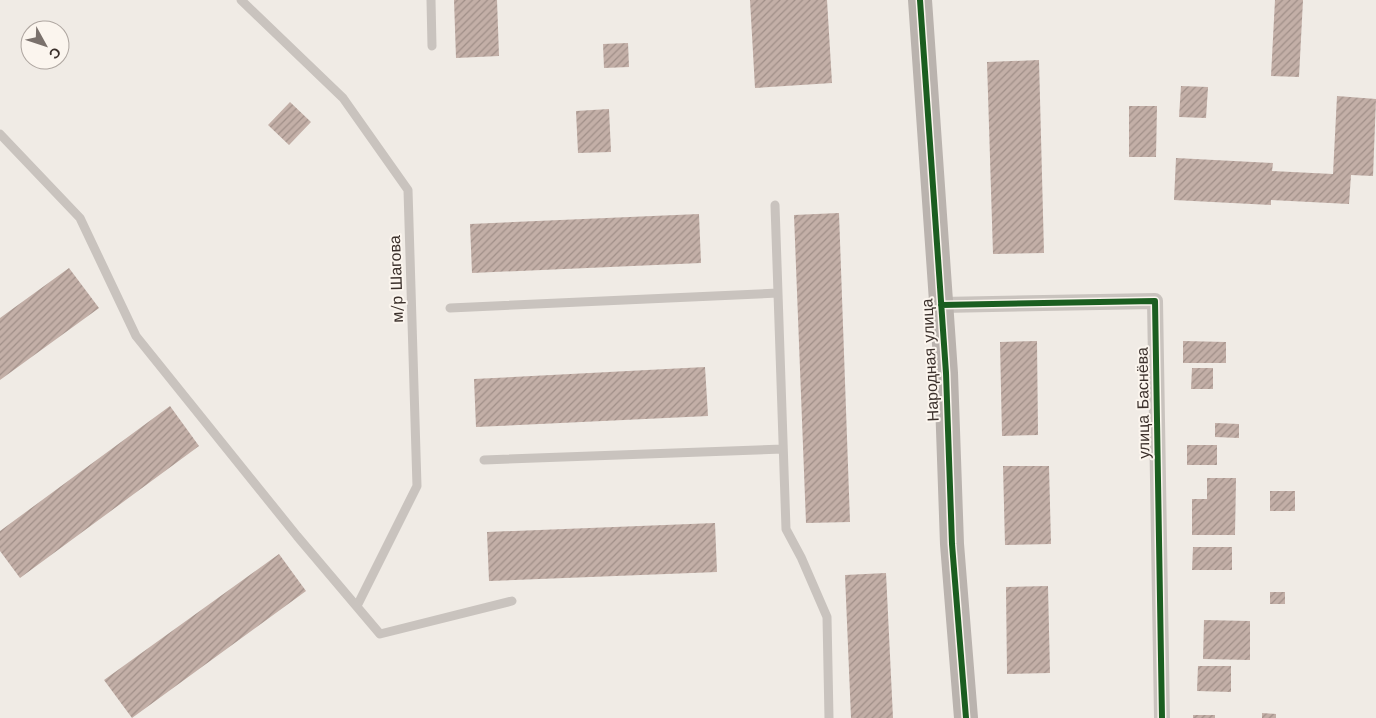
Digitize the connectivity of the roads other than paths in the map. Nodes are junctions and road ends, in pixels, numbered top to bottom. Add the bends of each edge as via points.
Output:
1 (241, 0) edge
2 (431, 0) edge
3 (920, 0) edge
4 (432, 46) dead end
5 (0, 134) edge
6 (775, 205) dead end
7 (778, 293) junction
8 (941, 305) junction
9 (450, 308) dead end
10 (783, 449) junction
11 (484, 460) dead end
12 (512, 601) dead end
13 (357, 606) junction
14 (829, 718) edge
15 (966, 718) edge
16 (1162, 718) edge

1 - 13 lane, м/р Шагова via 343,98 408,190 417,486
2 - 4 lane
3 - 8 street, Народная улица
5 - 13 lane via 80,218 136,336
6 - 7 lane
7 - 9 lane
7 - 10 lane
8 - 15 street, Народная улица via 952,544
8 - 16 street, улица Баснёва via 1155,301
10 - 11 lane
10 - 14 lane via 786,529 827,617
12 - 13 lane via 380,634

